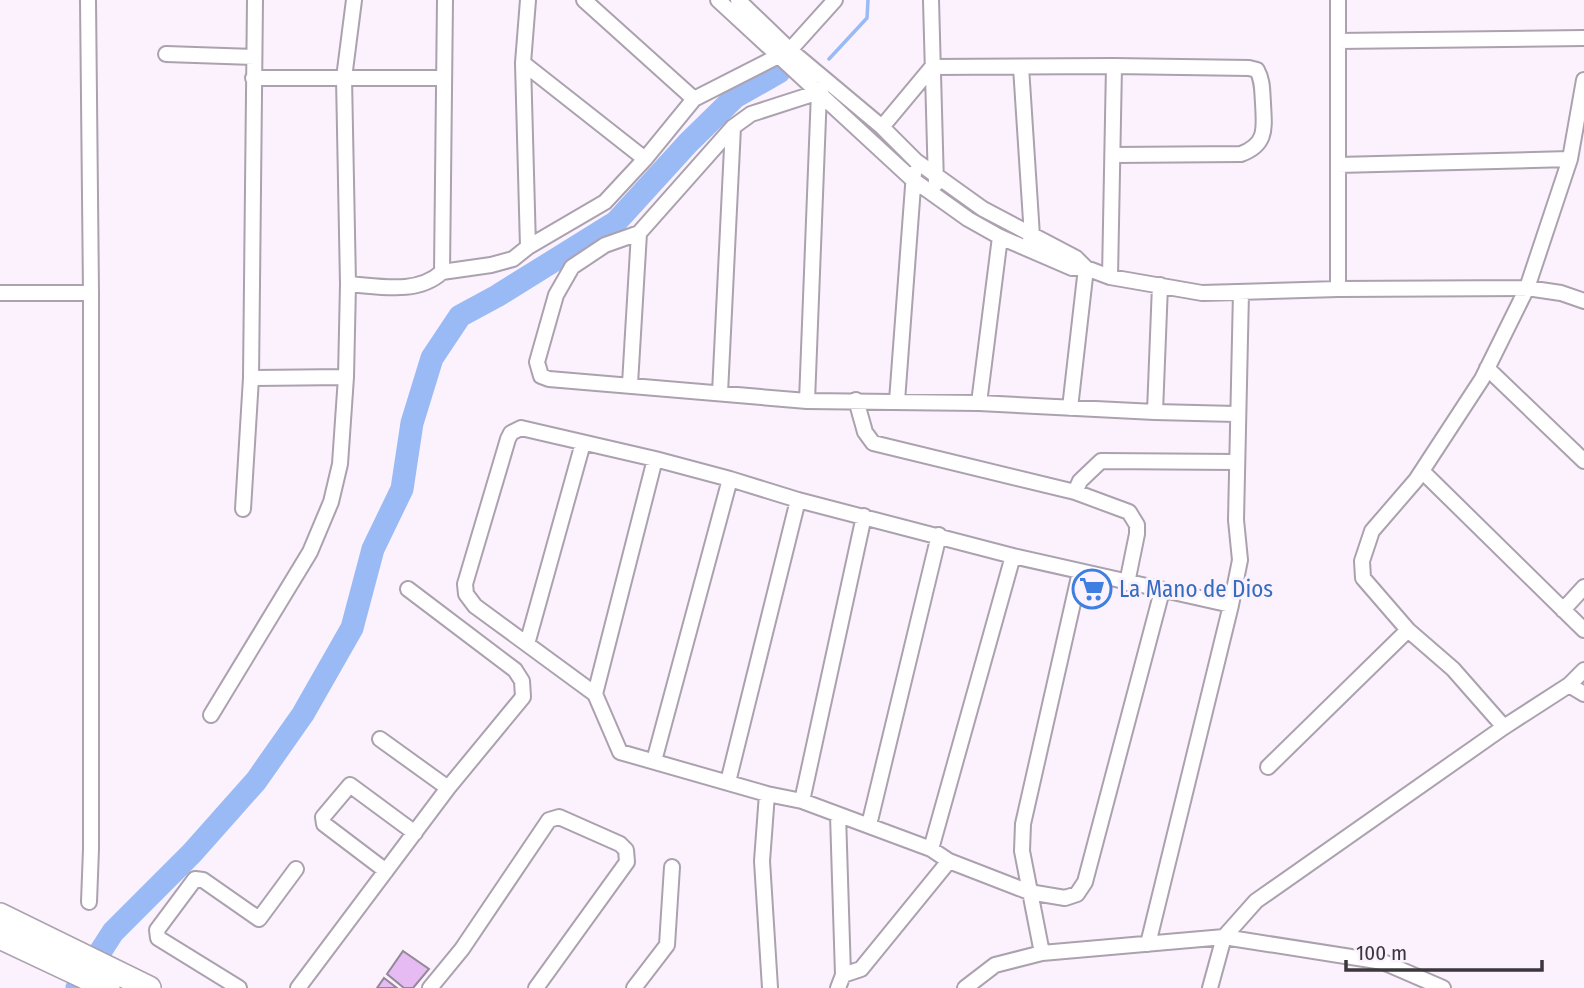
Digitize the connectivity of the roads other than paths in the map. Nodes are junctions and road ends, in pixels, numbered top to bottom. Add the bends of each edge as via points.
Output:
1 (88, 0) edge
2 (255, 0) edge
3 (354, 0) edge
4 (445, 0) edge
5 (528, 0) edge
6 (584, 0) edge
7 (718, 0) edge
8 (738, 0) edge
9 (835, 0) edge
10 (931, 0) edge
11 (1338, 0) edge
12 (1584, 38) edge
13 (1338, 41) junction
14 (783, 52) junction
15 (166, 54) dead end
16 (254, 57) junction
17 (523, 63) junction
18 (1114, 66) junction
19 (932, 67) junction
20 (1021, 67) junction
21 (253, 78) junction
22 (344, 78) junction
23 (443, 78) junction
24 (1584, 80) edge
25 (823, 87) junction
26 (694, 99) junction
27 (733, 127) junction
28 (882, 127) junction
29 (1114, 155) junction
30 (645, 159) junction
31 (1570, 159) junction
32 (916, 161) junction
33 (1338, 165) junction
34 (937, 177) junction
35 (912, 179) junction
36 (934, 192) junction
37 (639, 233) junction
38 (1000, 237) junction
39 (1029, 242) junction
40 (528, 247) junction
41 (1086, 268) junction
42 (442, 272) junction
43 (1110, 277) junction
44 (348, 284) junction
45 (1160, 285) junction
46 (1527, 288) junction
47 (1338, 289) junction
48 (1241, 292) junction
49 (0, 293) edge
50 (91, 293) junction
51 (1584, 301) edge
52 (1487, 369) junction
53 (251, 377) junction
54 (346, 377) junction
55 (630, 384) junction
56 (720, 393) junction
57 (856, 400) junction
58 (807, 401) junction
59 (897, 401) junction
60 (979, 403) junction
61 (1070, 408) junction
62 (1155, 412) junction
63 (1236, 414) junction
64 (583, 443) junction
65 (655, 460) junction
66 (1584, 461) edge
67 (1236, 462) junction
68 (1422, 471) junction
69 (730, 479) junction
70 (1075, 492) junction
71 (798, 500) junction
72 (243, 509) dead end
73 (864, 516) junction
74 (939, 536) junction
75 (1013, 556) junction
76 (1080, 572) junction
77 (1127, 583) junction
78 (1584, 587) edge
79 (408, 589) dead end
80 (1162, 591) junction
81 (1231, 605) junction
82 (1563, 610) junction
83 (1408, 630) junction
84 (1584, 630) edge
85 (527, 644) junction
86 (1584, 670) edge
87 (1569, 685) junction
88 (595, 694) junction
89 (1584, 694) edge
90 (211, 715) dead end
91 (1504, 727) junction
92 (380, 739) dead end
93 (654, 761) junction
94 (1268, 767) dead end
95 (728, 782) junction
96 (447, 788) junction
97 (767, 794) junction
98 (802, 801) junction
99 (838, 815) junction
100 (869, 825) junction
101 (415, 833) junction
102 (931, 849) junction
103 (949, 861) junction
104 (672, 867) dead end
105 (296, 869) dead end
106 (386, 871) junction
107 (1029, 892) junction
108 (89, 902) dead end
109 (0, 915) edge
110 (11, 935) edge
111 (1224, 937) junction
112 (1148, 944) junction
113 (1042, 953) junction
114 (840, 981) edge
115 (147, 987) edge
116 (108, 988) edge
117 (239, 988) edge
118 (298, 988) edge
119 (430, 988) edge
120 (536, 988) edge
121 (634, 988) edge
122 (769, 988) edge
123 (965, 988) edge
124 (1210, 988) edge
125 (1443, 988) edge

1 - 50 street
2 - 16 street
3 - 22 street
4 - 23 street
5 - 17 street
6 - 26 street
7 - 14 street
8 - 14 street
9 - 14 street
10 - 19 street
11 - 13 street
12 - 13 street
13 - 33 street
14 - 25 street
14 - 26 street
15 - 16 street
16 - 21 street
17 - 30 street
17 - 40 street
18 - 20 street
18 - 29 street
18 - 29 street via 1257,71 1262,79 1264,128 1252,150 1241,154
19 - 20 street
19 - 28 street
19 - 34 street
20 - 39 street
21 - 22 street
21 - 53 street
22 - 23 street
22 - 44 street
23 - 42 street
24 - 31 street
25 - 27 street via 751,114
25 - 28 street
25 - 35 street
25 - 58 street
26 - 30 street
27 - 37 street
27 - 56 street
28 - 32 street
29 - 43 street
30 - 40 street via 605,202
31 - 33 street
31 - 46 street
32 - 34 street
32 - 35 street
33 - 47 street
34 - 36 street
34 - 39 street
35 - 36 street
35 - 59 street
36 - 38 street
37 - 55 street
37 - 55 street via 605,245 572,267 556,295 537,362 541,376 549,379
38 - 39 street
38 - 60 street
39 - 41 street via 1072,268
40 - 42 street via 513,259
41 - 43 street
41 - 61 street
42 - 44 street via 412,288
43 - 45 street
44 - 54 street
45 - 48 street via 1202,293
45 - 62 street
46 - 47 street
46 - 51 street
46 - 52 street
47 - 48 street
48 - 63 street
49 - 50 street
50 - 108 street
52 - 66 street
52 - 68 street
53 - 54 street
53 - 72 street
54 - 90 street via 340,464 331,502 310,552
55 - 56 street
56 - 58 street
57 - 58 street
57 - 59 street
57 - 70 street via 873,443
59 - 60 street
60 - 61 street
61 - 62 street
62 - 63 street
63 - 67 street
64 - 65 street
64 - 85 street
64 - 85 street via 521,428 511,433 465,584 475,606
65 - 69 street
65 - 88 street
67 - 70 street via 1101,461
67 - 81 street via 1240,560
68 - 82 street
68 - 83 street via 1372,531 1362,561 1363,578
69 - 71 street
69 - 93 street
70 - 77 street via 1134,518 1138,534
71 - 73 street
71 - 95 street
73 - 74 street
73 - 98 street
74 - 75 street
74 - 100 street
75 - 76 street
75 - 102 street
76 - 77 street
76 - 107 street via 1023,824
77 - 80 street
78 - 82 street
79 - 96 street via 515,670 524,688 523,697
80 - 81 street
80 - 107 street via 1084,882 1077,894 1065,898
81 - 112 street
82 - 84 street
83 - 91 street via 1453,669
83 - 94 street
85 - 88 street
86 - 87 street
87 - 89 street
87 - 91 street
88 - 93 street via 620,752
91 - 111 street via 1256,901
92 - 96 street
93 - 95 street
95 - 97 street
96 - 101 street
97 - 98 street
97 - 122 street via 762,861
98 - 99 street
99 - 100 street
99 - 114 street
100 - 102 street
101 - 106 street
101 - 106 street via 350,785 323,817 324,824
102 - 103 street
103 - 107 street
103 - 114 street via 861,969
104 - 121 street via 667,945
105 - 117 street via 259,919 195,879 157,930 158,938
106 - 118 street
107 - 113 street
109 - 110 main road
110 - 115 main road
110 - 116 main road
111 - 112 street
111 - 124 street
111 - 125 street via 1383,962
112 - 113 street
113 - 123 street via 995,965
119 - 120 street via 550,820 559,817 620,844 627,862

